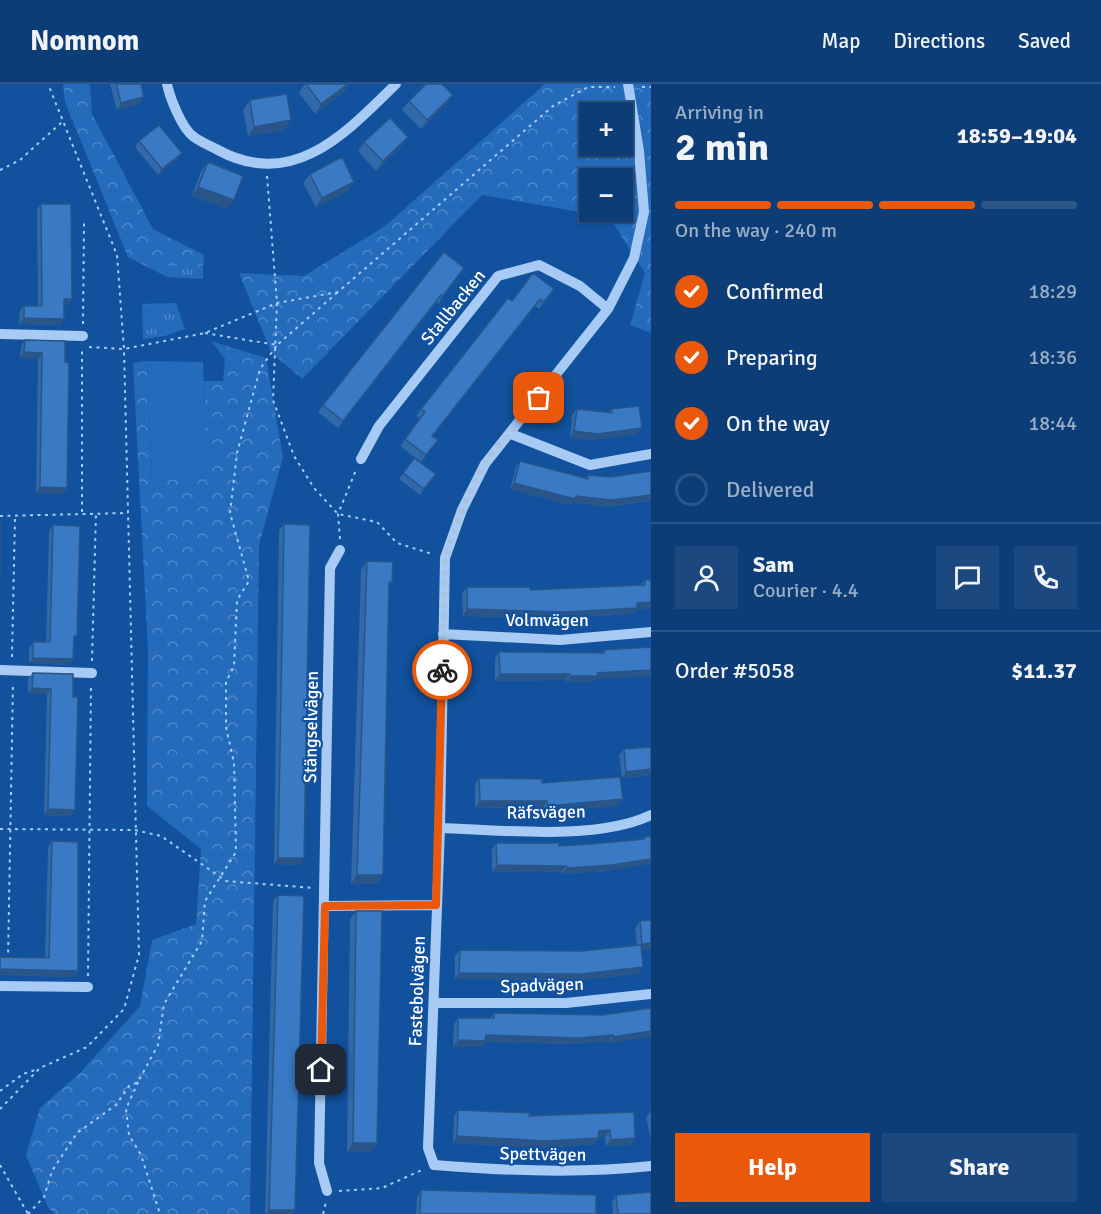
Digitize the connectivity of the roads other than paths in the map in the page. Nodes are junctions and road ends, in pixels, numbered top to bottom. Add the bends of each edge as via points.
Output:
1 (167, 84) edge
2 (396, 84) edge
3 (628, 85) edge
4 (608, 309) junction
5 (0, 334) edge
6 (82, 336) road end
7 (511, 434) junction
8 (651, 453) edge
9 (361, 459) road end
10 (340, 550) road end
11 (651, 632) edge
12 (442, 634) junction
13 (0, 670) edge
14 (92, 673) road end
15 (651, 814) edge
16 (440, 828) junction
17 (436, 905) junction
18 (325, 906) junction
19 (4, 986) edge
20 (88, 987) road end
21 (651, 994) edge
22 (435, 1003) junction
23 (434, 1164) joint
24 (651, 1166) edge
25 (327, 1191) road end

1 - 2 street via 192,136 238,161 266,165 299,160 342,136
3 - 4 street, Fastebolvägen via 644,212 634,258
4 - 7 street, Fastebolvägen
4 - 9 street, Stallbacken via 580,286 539,265 498,276 379,426
5 - 6 street
7 - 8 street via 590,465
7 - 12 street, Fastebolvägen via 485,464 462,510 445,558
10 - 18 street, Stängselvägen via 330,568
11 - 12 street, Volmvägen via 560,640
12 - 16 street, Fastebolvägen
13 - 14 street
15 - 16 street, Räfsvägen via 632,824 561,831
16 - 17 street, Fastebolvägen
17 - 18 street
17 - 22 street, Fastebolvägen
18 - 25 street, Stängselvägen via 319,1163
19 - 20 street
21 - 22 street, Spadvägen via 566,1004
22 - 23 street, Fastebolvägen via 428,1148
23 - 24 street, Spettvägen via 495,1170 607,1171

